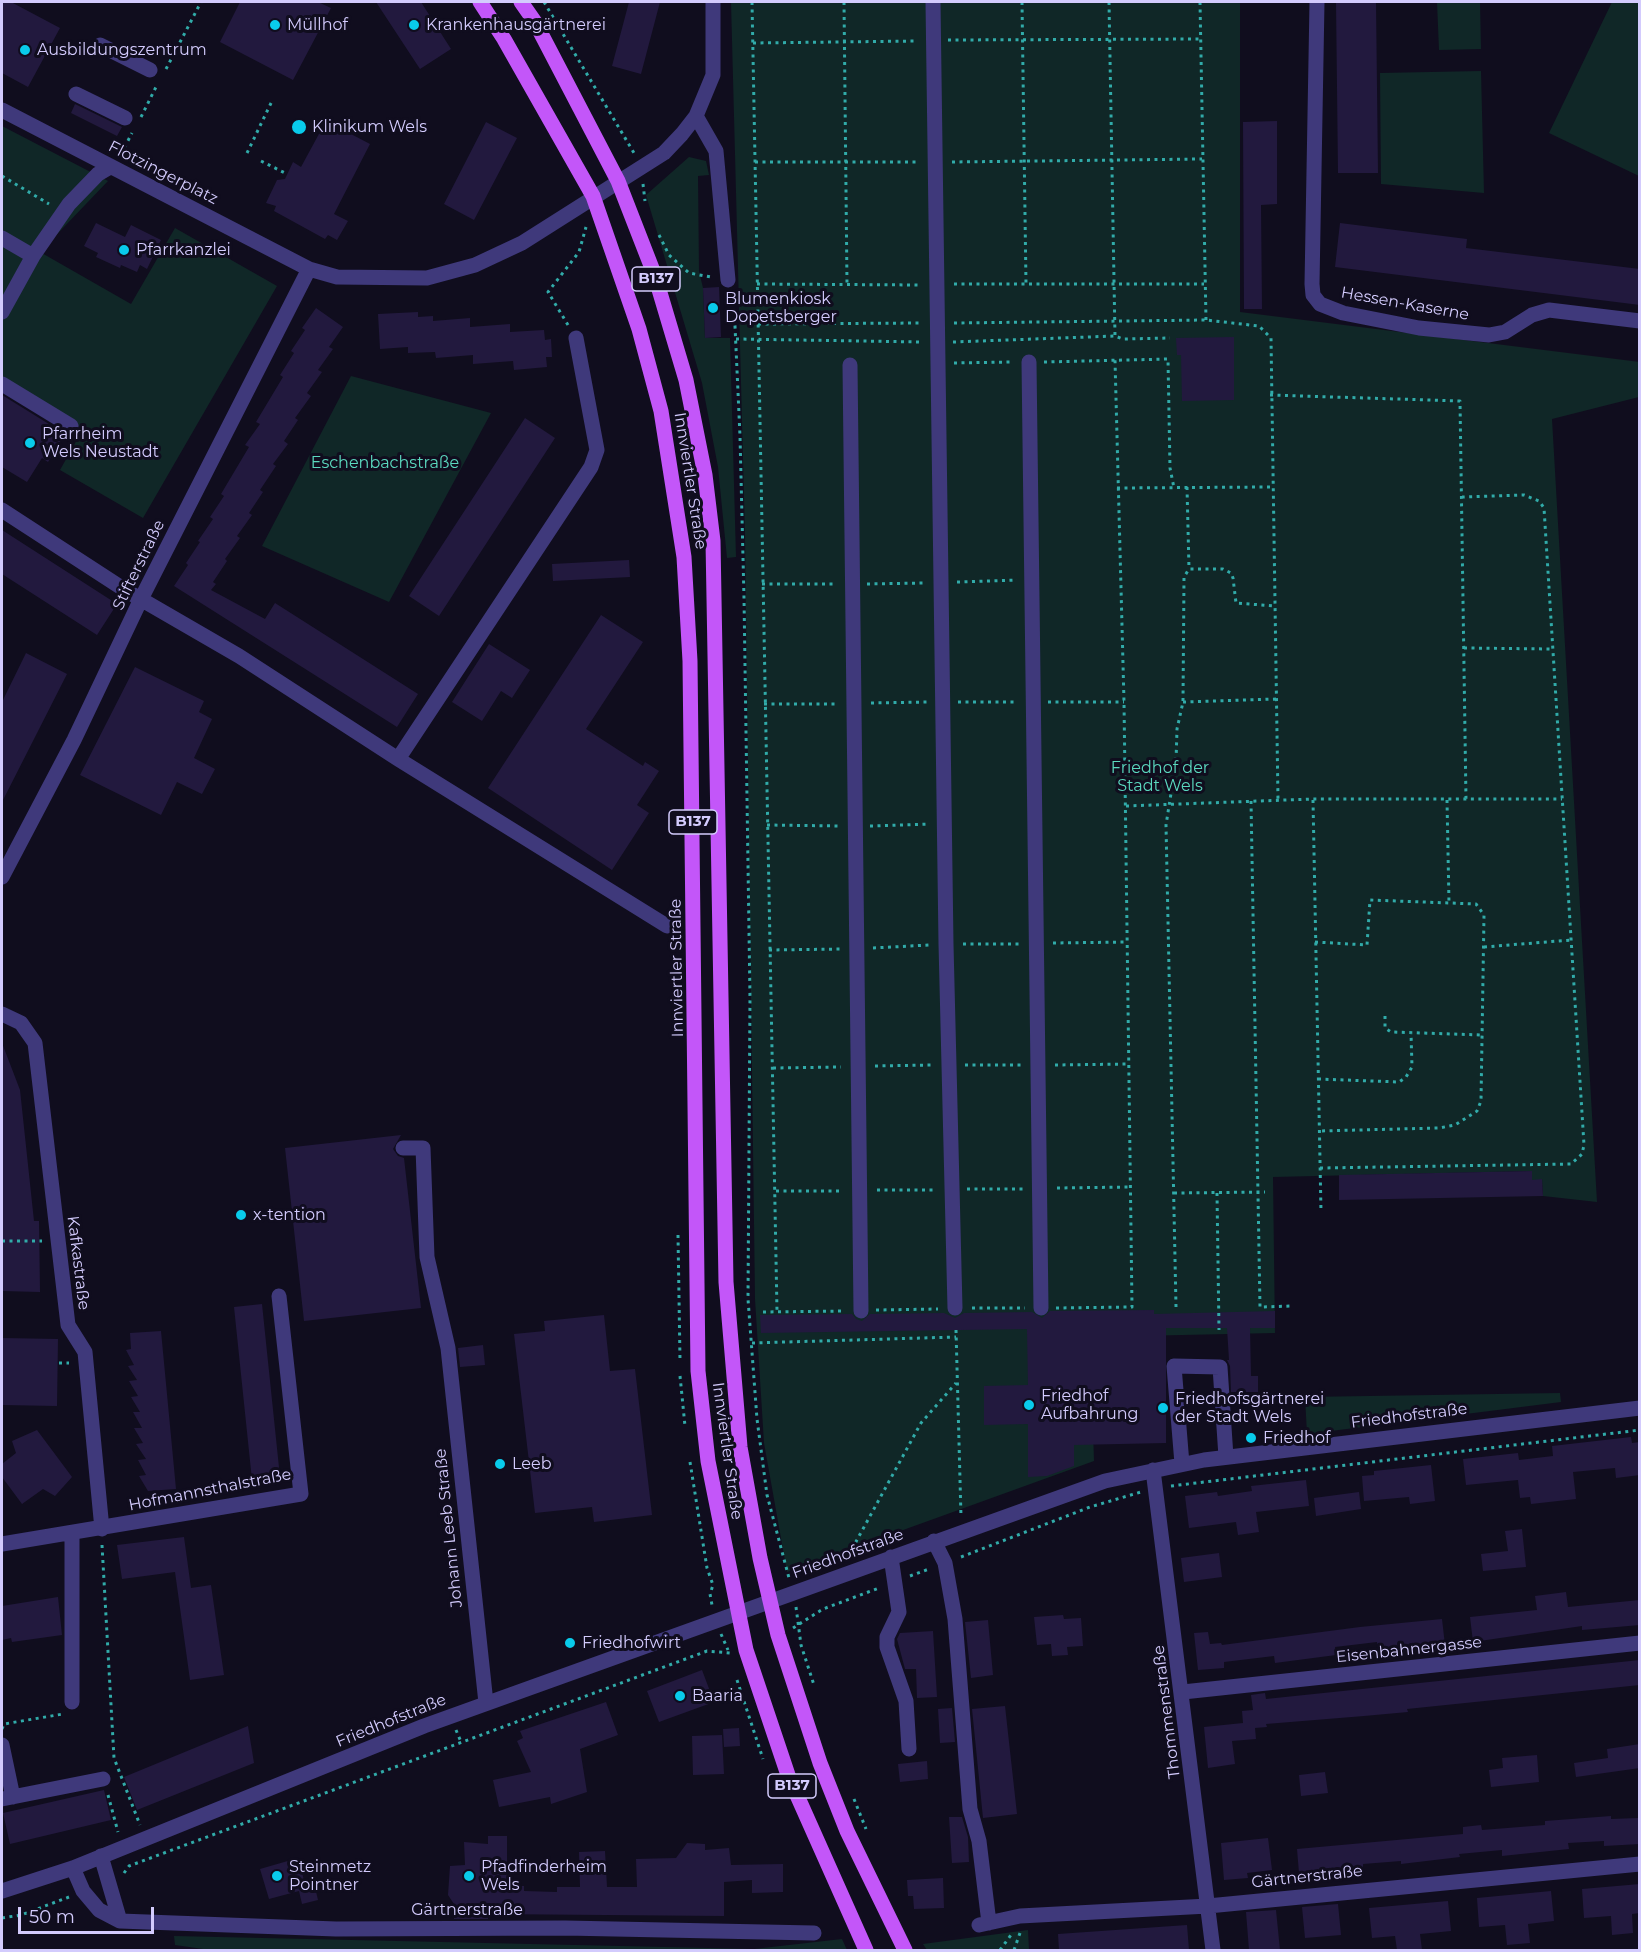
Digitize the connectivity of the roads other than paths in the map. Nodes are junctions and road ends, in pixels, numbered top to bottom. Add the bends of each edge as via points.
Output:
1 (480, 2) edge
2 (522, 2) edge
3 (713, 2) edge
4 (933, 2) edge
5 (1317, 2) edge
6 (100, 45) dead end
7 (150, 70) dead end
8 (76, 94) dead end
9 (2, 110) edge
10 (696, 116) junction
11 (125, 118) dead end
12 (110, 167) junction
13 (618, 182) junction
14 (593, 196) junction
15 (2, 237) edge
16 (33, 256) junction
17 (309, 269) junction
18 (728, 280) road end
19 (2, 312) edge
20 (1640, 321) edge
21 (576, 338) road end
22 (1029, 362) road end
23 (849, 365) dead end
24 (2, 384) edge
25 (72, 426) dead end
26 (2, 510) edge
27 (141, 599) junction
28 (398, 759) junction
29 (2, 877) edge
30 (667, 926) dead end
31 (2, 1014) edge
32 (403, 1148) dead end
33 (279, 1296) dead end
34 (955, 1308) dead end
35 (1041, 1308) dead end
36 (861, 1311) dead end
37 (1640, 1407) edge
38 (1226, 1457) junction
39 (1182, 1464) junction
40 (1153, 1470) junction
41 (102, 1529) junction
42 (72, 1533) junction
43 (934, 1541) junction
44 (2, 1544) edge
45 (891, 1557) junction
46 (771, 1602) junction
47 (736, 1614) junction
48 (1640, 1643) edge
49 (1183, 1692) junction
50 (72, 1702) road end
51 (486, 1703) junction
52 (2, 1744) edge
53 (909, 1749) dead end
54 (103, 1779) road end
55 (7, 1798) edge
56 (101, 1857) junction
57 (1640, 1864) edge
58 (73, 1868) junction
59 (2, 1889) edge
60 (1208, 1906) junction
61 (120, 1922) junction
62 (814, 1934) dead end
63 (866, 1950) edge
64 (905, 1950) edge
65 (1213, 1950) edge

1 - 14 main road, Innviertler Straße / B137
2 - 13 main road, Innviertler Straße / B137
3 - 10 street, Flotzingerplatz via 712,75
4 - 34 street
5 - 20 street, Hessen-Kaserne via 1312,284 1313,295 1320,304 1343,314 1408,326 1489,335 1505,332 1542,310
6 - 7 street
8 - 11 street
9 - 12 street, Flotzingerplatz
10 - 13 street, Flotzingerplatz via 670,147
10 - 18 street via 716,151
12 - 16 street via 98,174 63,212
12 - 17 street, Flotzingerplatz
13 - 14 street, Flotzingerplatz
13 - 46 main road, Innviertler Straße / B137 via 655,276 686,380 705,475 713,541 726,1282 740,1447
14 - 17 street, Flotzingerplatz via 522,243 475,265 427,278 337,277
14 - 47 main road, Innviertler Straße / B137 via 639,329 661,411 684,557 690,661 698,1371 708,1461
15 - 16 street
16 - 19 street
17 - 27 street, Stifterstraße
21 - 28 street via 597,450 591,467
22 - 35 street
23 - 36 street
24 - 25 street
26 - 27 street
27 - 28 street via 239,656
27 - 29 street, Stifterstraße via 74,740
28 - 30 street
31 - 41 street, Kafkastraße via 21,1023 34,1042 68,1325 85,1352
32 - 51 street, Johann Leeb Straße via 423,1148 427,1257 448,1348
33 - 41 street, Hofmannsthalstraße via 301,1494
37 - 38 street, Friedhofstraße
38 - 39 street, Friedhofstraße
38 - 39 street via 1220,1367 1174,1366
39 - 40 street, Friedhofstraße
40 - 43 street, Friedhofstraße via 1105,1481
40 - 49 street, Thommenstraße
41 - 42 street, Hofmannsthalstraße
42 - 44 street, Hofmannsthalstraße
42 - 50 street
43 - 45 street, Friedhofstraße
43 - 60 street, Gärtnerstraße via 945,1563 955,1619 970,1809 979,1841 984,1924 1020,1916
45 - 46 street, Friedhofstraße
45 - 53 street via 899,1612 887,1637 887,1647 906,1701
46 - 47 street, Friedhofstraße
46 - 64 main road, Innviertler Straße / B137 via 820,1763
47 - 51 street, Friedhofstraße
47 - 63 main road, Innviertler Straße / B137 via 788,1774
48 - 49 street, Eisenbahnergasse
49 - 60 street, Thommenstraße
51 - 56 street, Friedhofstraße
52 - 55 street
54 - 55 street
56 - 58 street
56 - 61 street
57 - 60 street, Gärtnerstraße
58 - 59 street
58 - 61 street via 83,1891 99,1910
60 - 65 street, Thommenstraße
61 - 62 street, Gärtnerstraße via 336,1929 565,1928

